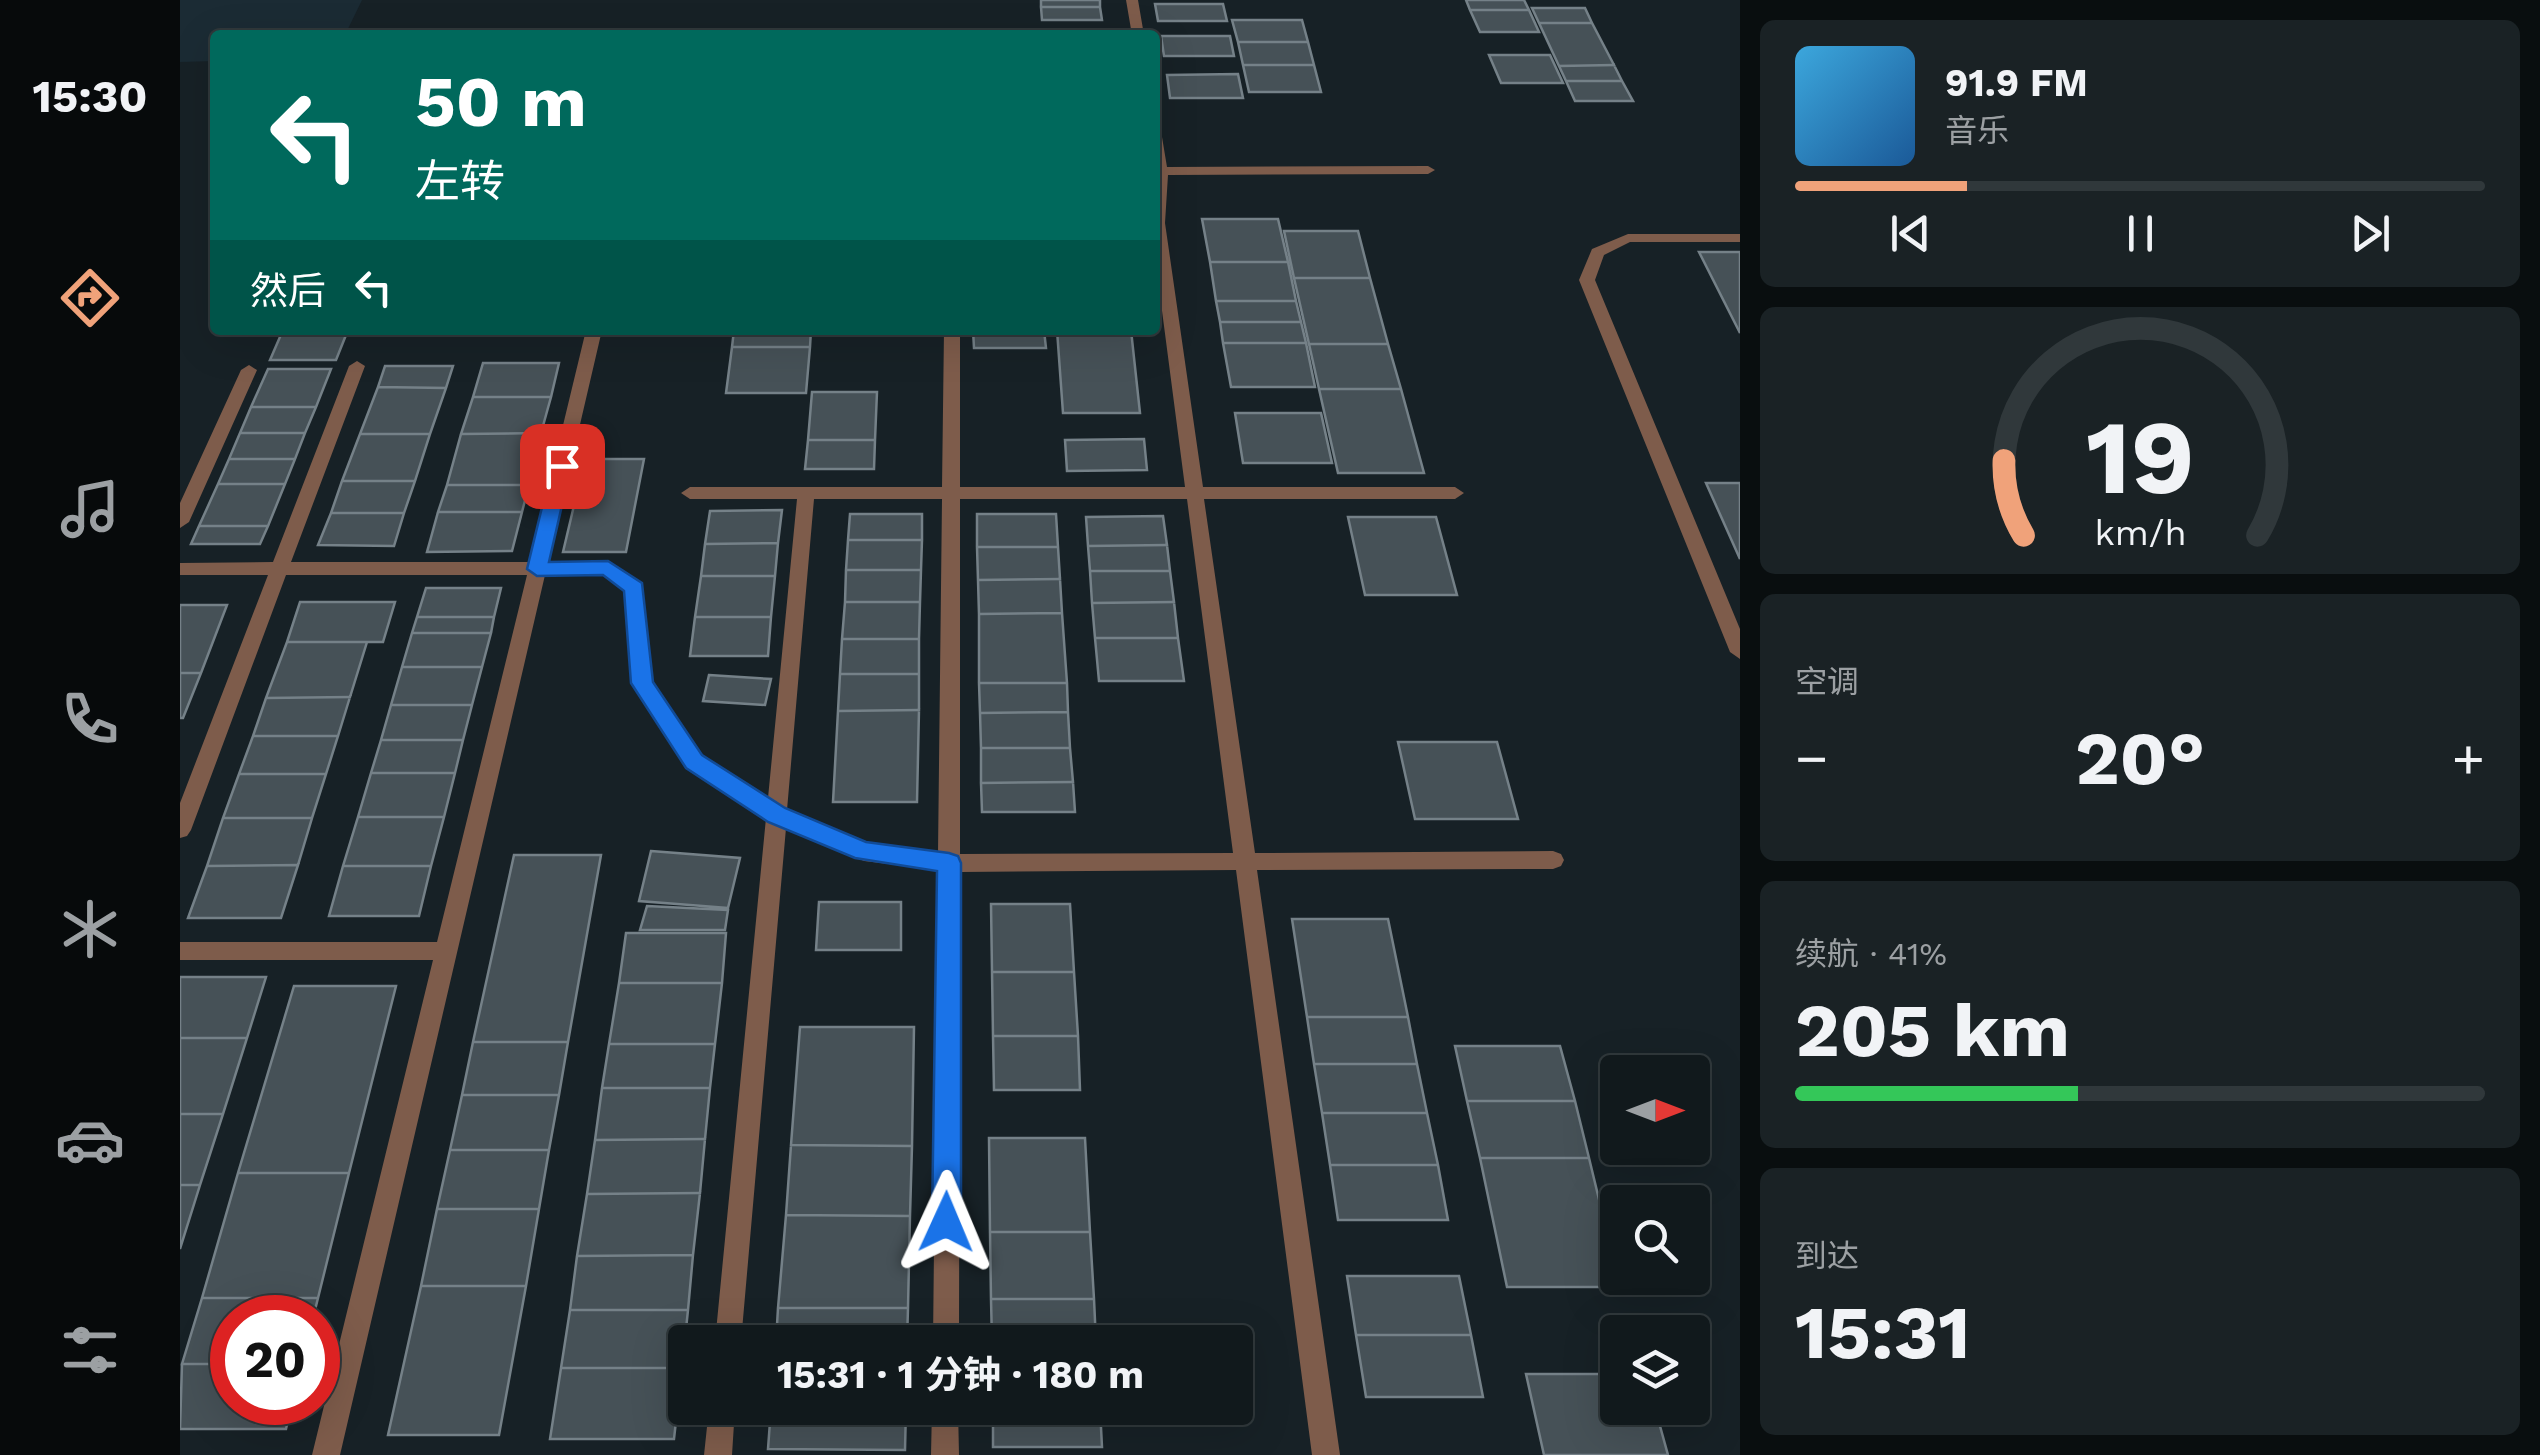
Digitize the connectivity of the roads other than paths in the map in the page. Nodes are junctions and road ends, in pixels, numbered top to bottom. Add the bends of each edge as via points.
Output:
1 (1132, 0) edge
2 (1137, 30) edge
3 (1160, 165) edge
4 (1428, 170) dead end
5 (1161, 171) junction
6 (1160, 188) edge
7 (1160, 238) edge
8 (1740, 238) edge
9 (593, 335) edge
10 (952, 335) edge
11 (357, 366) dead end
12 (249, 370) dead end
13 (690, 493) dead end
14 (806, 493) junction
15 (952, 493) junction
16 (1195, 493) junction
17 (1455, 494) dead end
18 (180, 522) edge
19 (180, 569) edge
20 (279, 569) junction
21 (537, 569) junction
22 (1740, 652) edge
23 (776, 815) junction
24 (180, 830) edge
25 (1553, 860) dead end
26 (1244, 861) junction
27 (949, 863) junction
28 (180, 951) edge
29 (447, 951) junction
30 (730, 1325) edge
31 (946, 1325) edge
32 (721, 1425) edge
33 (945, 1425) edge
34 (326, 1455) edge
35 (718, 1455) edge
36 (945, 1455) edge
37 (1326, 1455) edge

1 - 2 lane
3 - 5 lane
4 - 5 lane
5 - 6 lane
7 - 16 lane
8 - 22 lane via 1628,238 1598,252 1587,280
9 - 21 lane
10 - 15 lane
11 - 20 lane
12 - 18 lane
13 - 14 lane
14 - 15 lane
14 - 23 lane
15 - 16 lane
15 - 27 lane
16 - 17 lane
16 - 26 lane
19 - 20 lane
20 - 21 lane
20 - 24 lane
21 - 23 lane via 608,568 634,588 642,683 694,761
21 - 29 lane
23 - 27 lane via 864,852
23 - 30 lane
25 - 26 lane
26 - 27 lane
26 - 37 lane
27 - 31 lane
28 - 29 lane
29 - 34 lane
32 - 35 lane
33 - 36 lane

